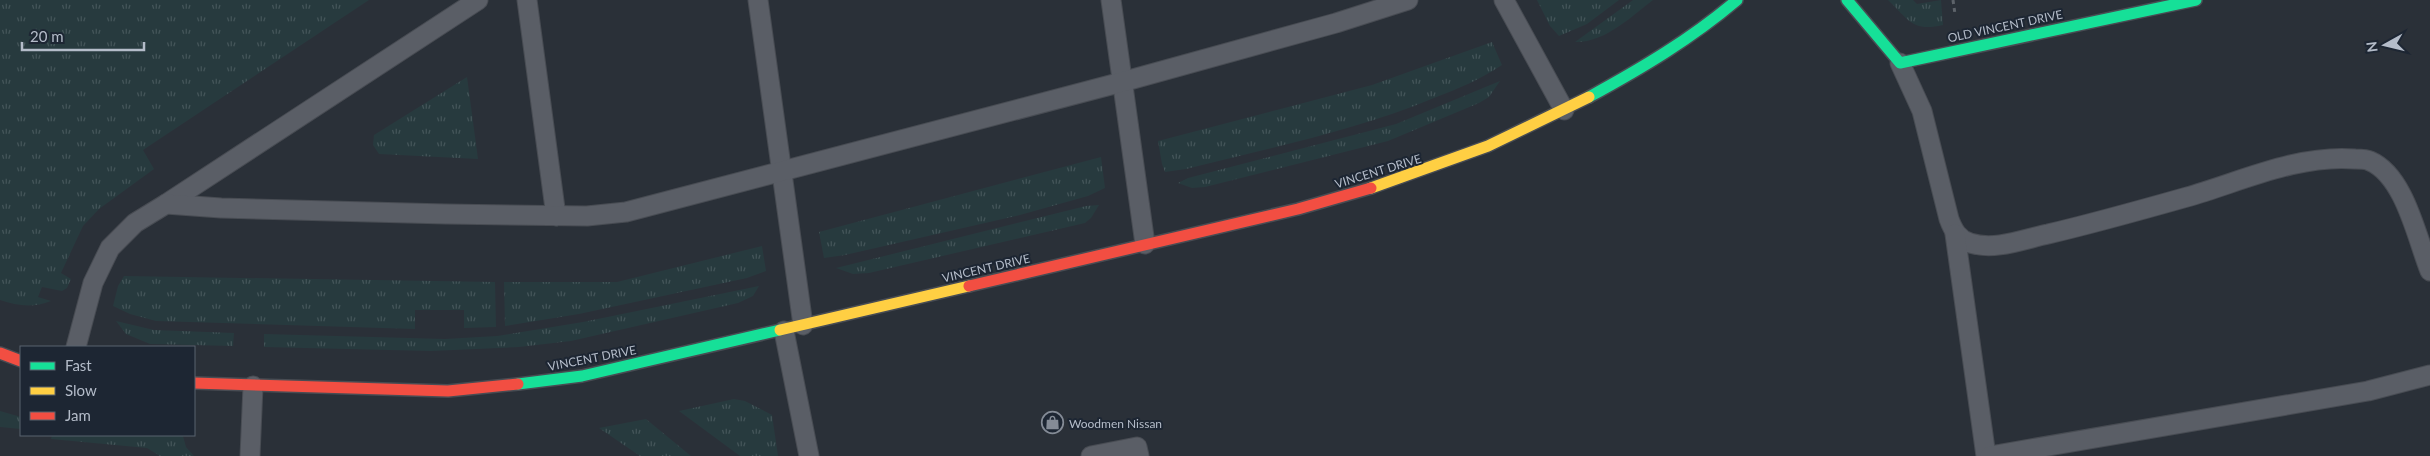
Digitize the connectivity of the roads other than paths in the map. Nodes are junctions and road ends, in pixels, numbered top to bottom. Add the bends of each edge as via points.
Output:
1 (478, 0) edge
2 (527, 0) edge
3 (758, 0) edge
4 (1111, 0) edge
5 (1408, 0) edge
6 (1504, 0) edge
7 (1738, 0) edge
8 (1848, 0) edge
9 (2196, 0) edge
10 (1900, 62) junction
11 (1122, 82) junction
12 (1564, 110) junction
13 (782, 171) junction
14 (166, 204) junction
15 (556, 216) junction
16 (1955, 234) junction
17 (1145, 244) junction
18 (2430, 271) edge
19 (803, 325) junction
20 (784, 331) junction
21 (76, 346) edge
22 (0, 353) edge
23 (20, 360) edge
24 (2430, 376) edge
25 (195, 383) edge
26 (253, 386) junction
27 (250, 456) edge
28 (809, 456) edge
29 (1091, 456) edge
30 (1139, 456) edge
31 (1986, 456) edge
32 (1990, 456) edge

1 - 14 lane
2 - 15 lane
3 - 13 lane
4 - 11 lane
5 - 11 lane
6 - 12 lane
7 - 12 street, VINCENT DRIVE via 1708,25 1653,62
8 - 10 street
9 - 10 street, OLD VINCENT DRIVE
10 - 16 lane via 1922,112 1946,211
11 - 13 lane
11 - 17 lane
12 - 17 street, VINCENT DRIVE via 1488,146 1388,183 1298,209
13 - 15 lane via 626,212
13 - 19 lane
14 - 15 lane via 330,212
14 - 21 lane via 135,223 110,248 93,283
16 - 18 lane via 1970,243 1994,246 2093,223 2296,165 2347,158 2370,160 2390,176 2404,200
16 - 31 lane
17 - 19 street, VINCENT DRIVE
19 - 20 street, VINCENT DRIVE
20 - 26 street, VINCENT DRIVE via 582,376 491,388 448,391
20 - 28 lane
22 - 23 street
24 - 32 lane via 2368,391
25 - 26 street, VINCENT DRIVE
26 - 27 lane
29 - 30 lane via 1137,447

